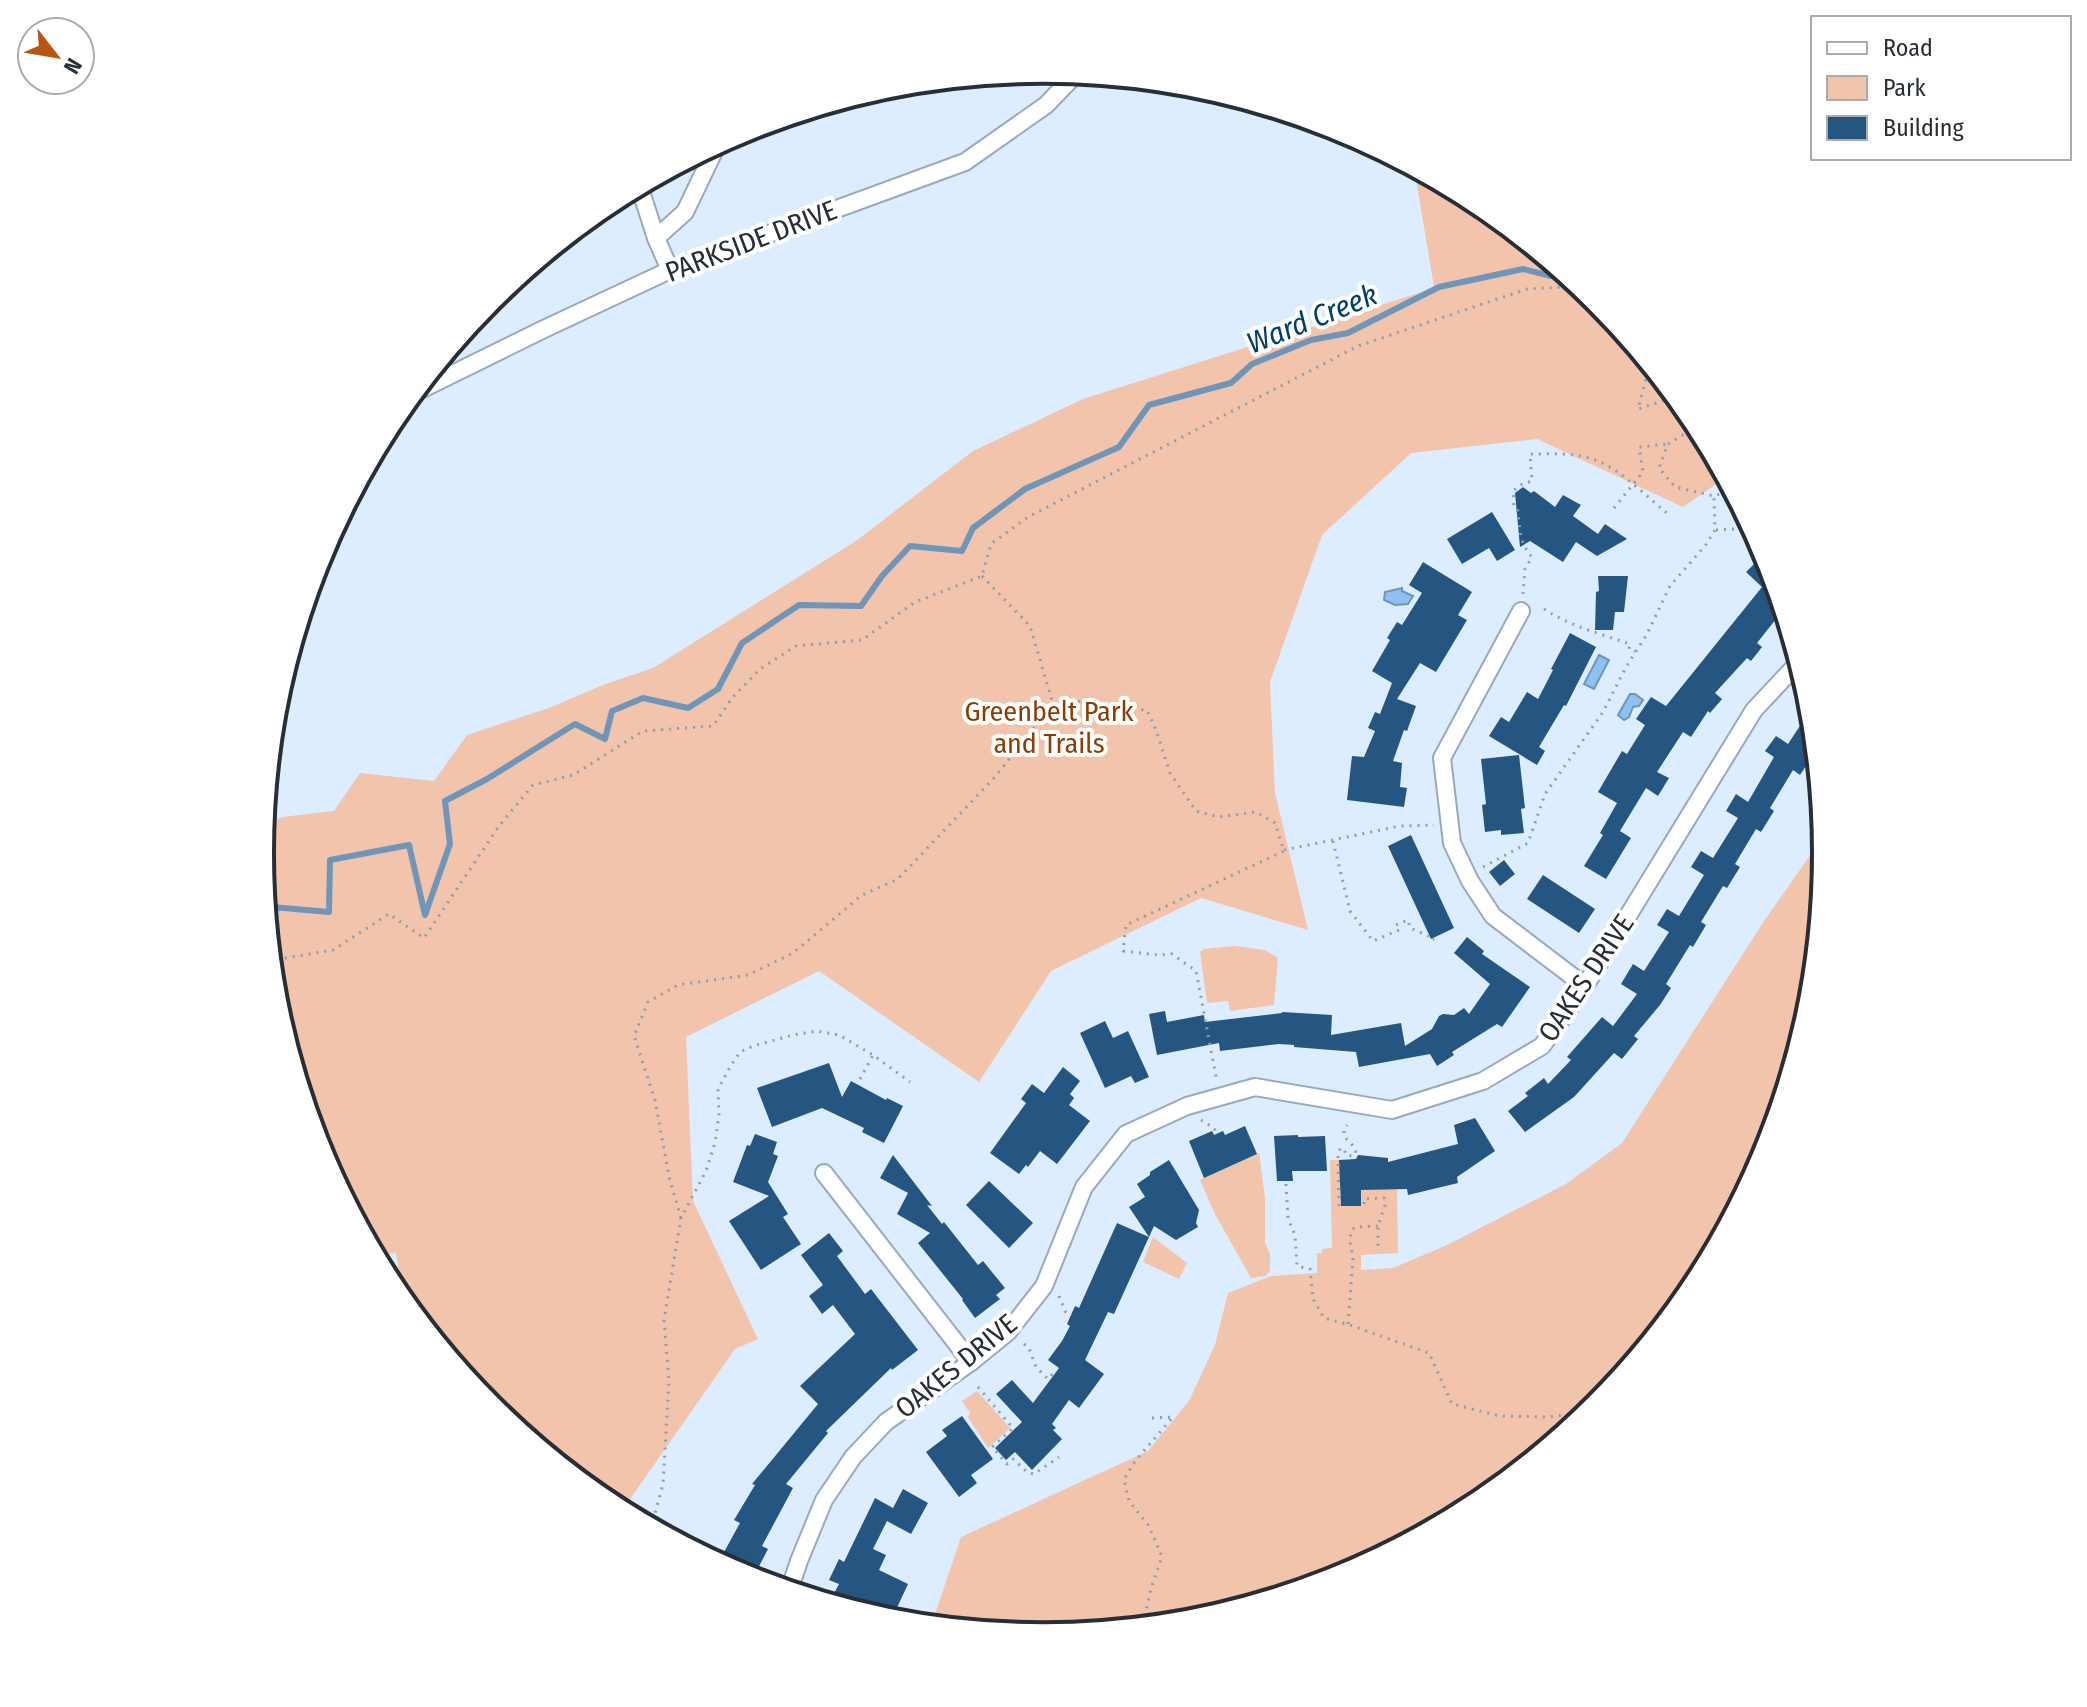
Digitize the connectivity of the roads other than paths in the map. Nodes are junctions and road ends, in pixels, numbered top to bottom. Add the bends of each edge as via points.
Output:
1 (1066, 85) edge
2 (710, 160) edge
3 (643, 197) edge
4 (656, 238) junction
5 (670, 270) junction
6 (435, 383) edge
7 (1521, 611) road end
8 (1791, 671) edge
9 (1585, 986) junction
10 (824, 1173) dead end
11 (971, 1362) junction
12 (792, 1581) edge

1 - 5 street, PARKSIDE DRIVE via 1046,105 965,162
2 - 4 street via 685,212
3 - 4 street
4 - 5 street
5 - 6 street, PARKSIDE DRIVE
7 - 9 street via 1442,758 1452,843 1493,916
8 - 9 street, OAKES DRIVE via 1754,710
9 - 11 street, OAKES DRIVE via 1542,1046 1483,1081 1392,1110 1255,1087 1187,1106 1126,1134 1084,1187 1044,1286 1008,1332
10 - 11 street
11 - 12 street, OAKES DRIVE via 886,1422 853,1457 824,1500

